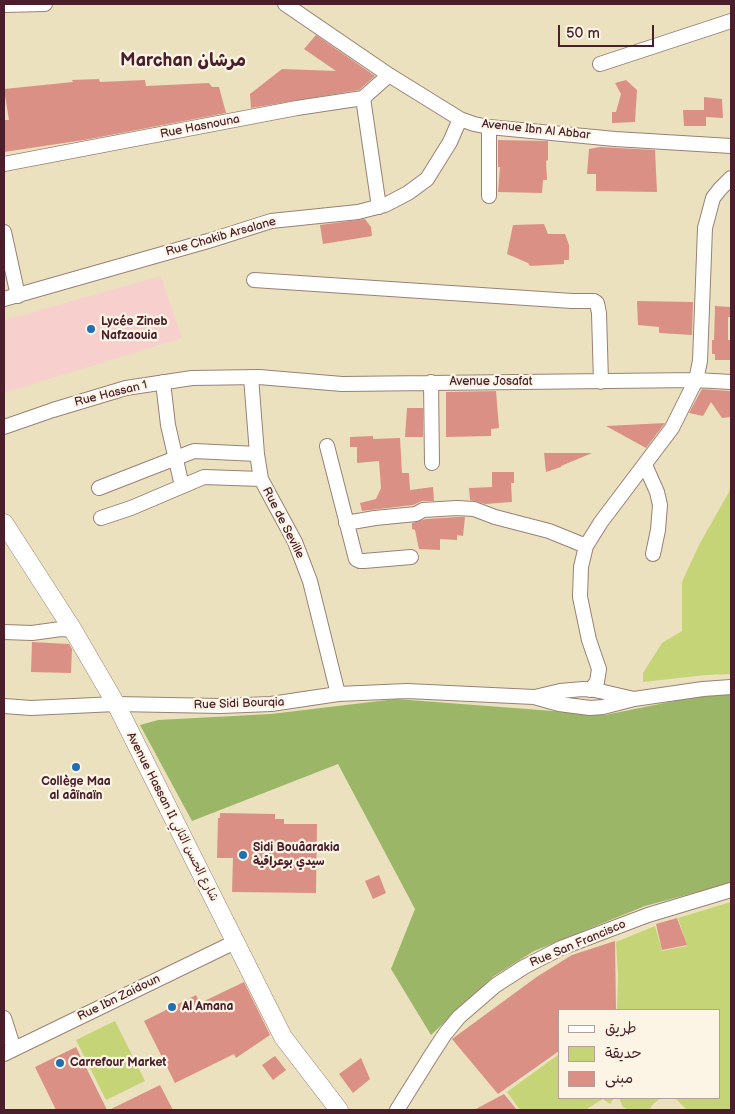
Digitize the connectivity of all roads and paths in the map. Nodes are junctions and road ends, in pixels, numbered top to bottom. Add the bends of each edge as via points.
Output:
1 (45, 4) edge
2 (285, 4) edge
3 (4, 5) edge
4 (300, 8) edge
5 (731, 21) edge
6 (600, 64) dead end
7 (389, 75) junction
8 (363, 98) junction
9 (460, 119) junction
10 (489, 127) junction
11 (731, 146) edge
12 (4, 164) edge
13 (731, 178) edge
14 (489, 196) dead end
15 (379, 207) junction
16 (4, 232) edge
17 (254, 280) dead end
18 (18, 296) junction
19 (4, 299) edge
20 (251, 377) junction
21 (696, 380) junction
22 (163, 382) junction
23 (431, 382) junction
24 (601, 382) junction
25 (731, 382) edge
26 (4, 427) edge
27 (327, 446) dead end
28 (257, 454) junction
29 (175, 458) junction
30 (432, 463) dead end
31 (645, 465) junction
32 (261, 479) junction
33 (182, 486) junction
34 (99, 488) dead end
35 (101, 518) dead end
36 (4, 523) edge
37 (346, 523) junction
38 (586, 546) junction
39 (653, 554) dead end
40 (411, 557) dead end
41 (73, 630) junction
42 (4, 632) edge
43 (731, 687) edge
44 (590, 690) junction
45 (338, 694) junction
46 (534, 697) junction
47 (634, 699) junction
48 (116, 704) junction
49 (4, 706) edge
50 (731, 890) edge
51 (235, 942) junction
52 (4, 1018) edge
53 (9, 1051) edge
54 (339, 1110) edge
55 (397, 1110) edge

1 - 3 street
2 - 4 street, Avenue Ibn Al Abbar
4 - 7 street, Avenue Ibn Al Abbar
5 - 6 street
7 - 8 street
7 - 9 street, Avenue Ibn Al Abbar
8 - 12 street, Rue Hasnouna
8 - 15 street
9 - 10 street, Avenue Ibn Al Abbar
9 - 15 street, Rue Chakib Arsalane via 427,179 398,200
10 - 11 street, Avenue Ibn Al Abbar
10 - 14 street
13 - 21 street via 713,198 705,228 700,362
15 - 18 street, Rue Chakib Arsalane via 271,222
16 - 18 street
17 - 24 street via 594,301 599,313
18 - 19 street, Rue Chakib Arsalane
20 - 22 street, Rue Hassan 1
20 - 23 street, Avenue Josafat via 342,384
20 - 28 street, Rue de Seville
21 - 24 street, Avenue Josafat
21 - 25 street, Avenue Josafat
21 - 31 street via 677,419
22 - 26 street, Rue Hassan 1 via 109,393
22 - 29 street
23 - 24 street, Avenue Josafat
23 - 30 street
27 - 37 street
28 - 29 street via 194,451
28 - 32 street, Rue de Seville
29 - 33 street
29 - 34 street
31 - 38 street
31 - 39 street via 660,505
32 - 33 street via 208,477
32 - 45 street, Rue de Seville via 295,542 310,581
33 - 35 street
36 - 41 street, Avenue Hassan II شارع الحسن الثاني
37 - 38 street via 416,514 423,510 474,509 549,531
37 - 40 street via 358,561
38 - 44 street via 580,596 599,669 597,682
41 - 42 street
41 - 48 street, Avenue Hassan II شارع الحسن الثاني
43 - 47 street, Rue Sidi Bourqia
44 - 46 street, Rue Sidi Bourqia via 560,691
44 - 47 street, Rue Sidi Bourqia
45 - 46 street, Rue Sidi Bourqia via 407,691
45 - 48 street, Rue Sidi Bourqia via 271,704
46 - 47 street, Rue Sidi Bourqia via 590,708
48 - 49 street, Rue Sidi Bourqia
48 - 51 street, Avenue Hassan II شارع الحسن الثاني
50 - 55 street, Rue San Francisco via 648,915 562,948 496,985 459,1017 445,1034
51 - 53 street, Rue Ibn Zaidoun
51 - 54 street, Avenue Hassan II شارع الحسن الثاني via 283,1036
52 - 53 street

